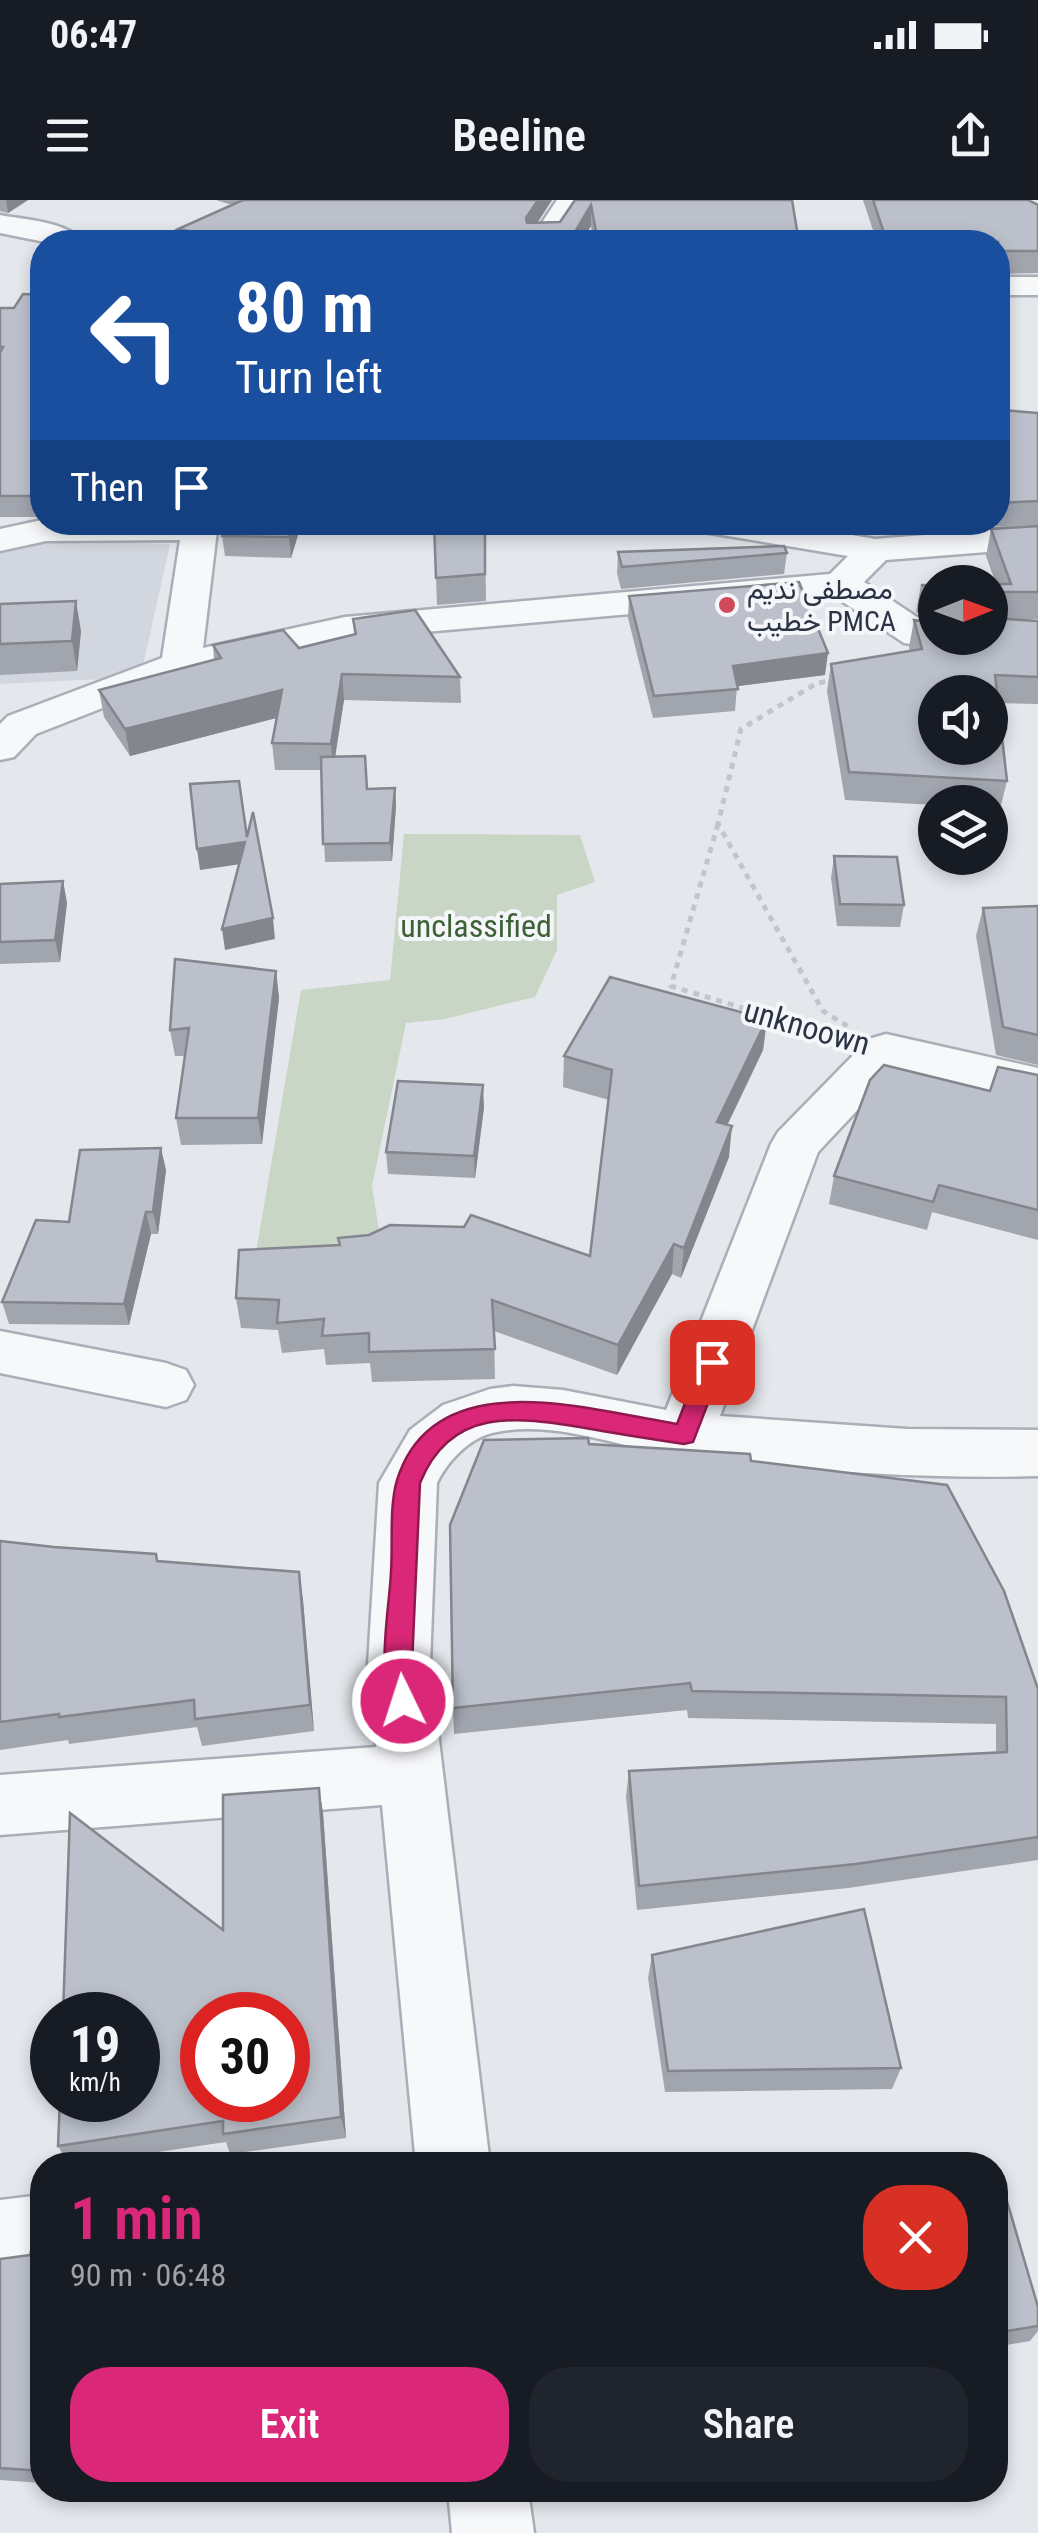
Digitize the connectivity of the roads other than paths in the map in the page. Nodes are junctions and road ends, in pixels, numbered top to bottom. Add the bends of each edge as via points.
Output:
1 (571, 200) edge
2 (0, 224) edge
3 (34, 230) edge
4 (551, 230) edge
5 (1010, 286) edge
6 (1038, 286) edge
7 (30, 533) edge
8 (198, 535) edge
9 (787, 535) edge
10 (1038, 537) edge
11 (0, 540) edge
12 (875, 550) junction
13 (841, 584) junction
14 (918, 630) edge
15 (181, 664) junction
16 (0, 748) edge
17 (1038, 1085) edge
18 (0, 1352) edge
19 (166, 1385) dead end
20 (684, 1435) junction
21 (1038, 1453) edge
22 (411, 1774) junction
23 (0, 1805) edge
24 (452, 2152) edge
25 (30, 2233) edge
26 (0, 2237) edge
27 (489, 2502) edge
28 (493, 2533) edge

1 - 4 street
2 - 3 street
5 - 6 street
7 - 11 street
8 - 15 street
9 - 12 street
10 - 12 street
12 - 13 street
13 - 14 street
13 - 15 street via 345,628
15 - 16 street via 22,725
17 - 20 street via 886,1050 796,1144
18 - 19 street
20 - 21 street via 984,1456
20 - 22 street via 519,1408 461,1421 418,1458 406,1496 399,1665
22 - 23 street
22 - 24 street
25 - 26 street
27 - 28 street

